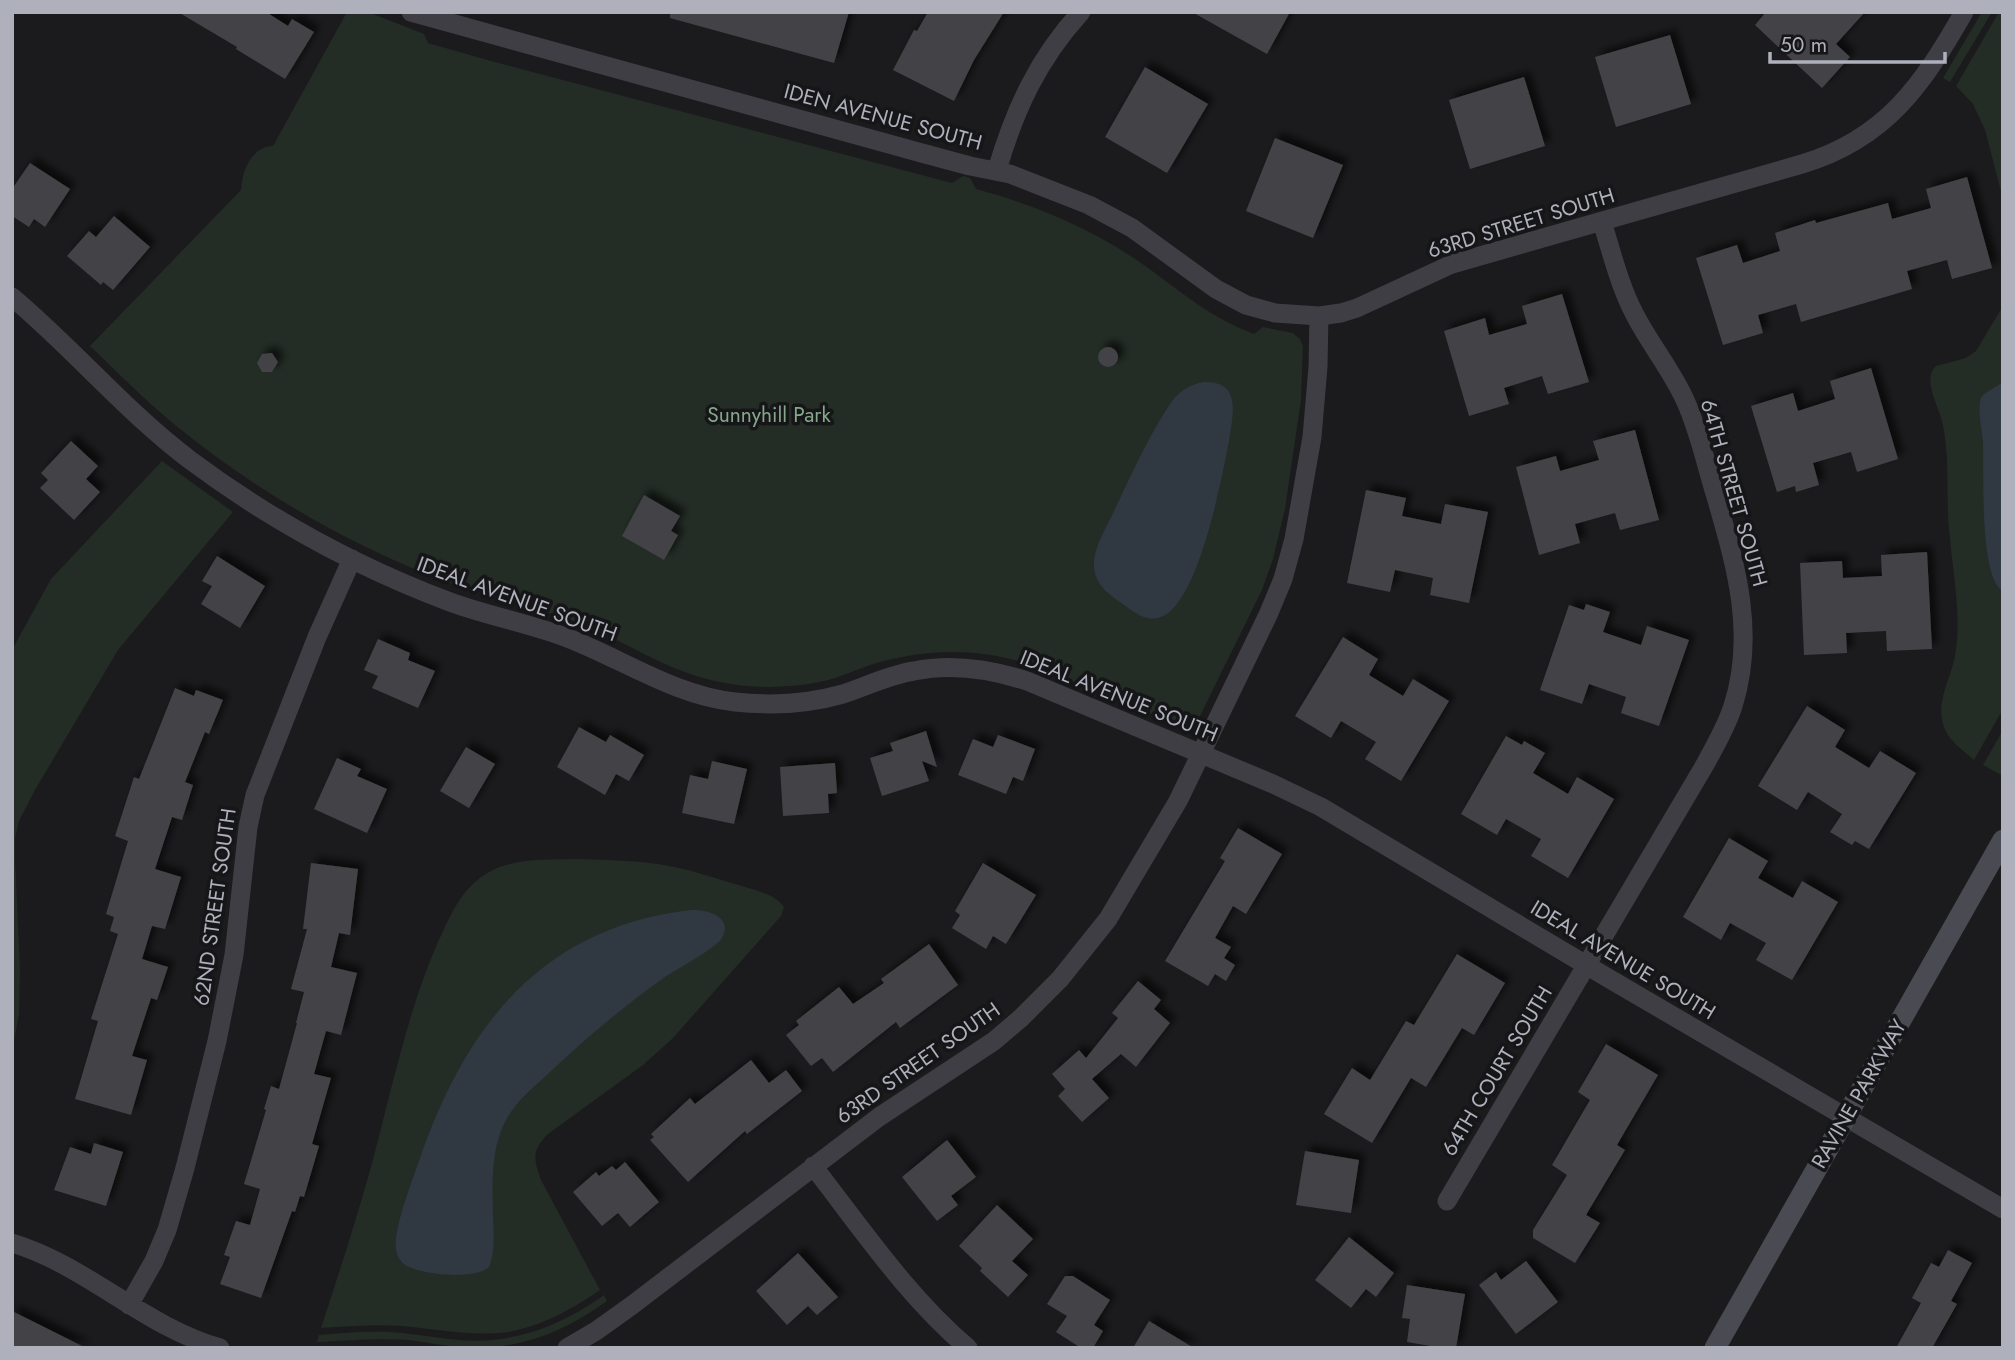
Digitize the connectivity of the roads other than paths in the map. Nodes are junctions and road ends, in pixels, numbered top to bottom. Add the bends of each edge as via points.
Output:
1 (411, 12) edge
2 (1081, 12) edge
3 (1964, 12) edge
4 (997, 170) junction
5 (1602, 222) junction
6 (12, 298) edge
7 (1319, 316) junction
8 (352, 559) junction
9 (1200, 754) junction
10 (2003, 840) edge
11 (1586, 965) junction
12 (1846, 1117) junction
13 (813, 1166) junction
14 (1447, 1200) dead end
15 (2003, 1209) edge
16 (12, 1243) edge
17 (129, 1305) junction
18 (220, 1348) edge
19 (567, 1348) edge
20 (968, 1348) edge
21 (1715, 1348) edge

1 - 4 street, IDEN AVENUE SOUTH via 931,156
2 - 4 street via 1023,95
3 - 5 street, 63RD STREET SOUTH via 1907,98 1848,145 1811,162
4 - 7 street, IDEN AVENUE SOUTH via 1106,213 1240,303 1275,313
5 - 7 street, 63RD STREET SOUTH via 1452,264 1357,308
5 - 11 street, 64TH STREET SOUTH via 1629,302 1692,420 1737,572 1744,642 1739,685 1723,731
6 - 8 street, IDEAL AVENUE SOUTH via 189,459 268,513
7 - 9 street, 63RD STREET SOUTH via 1314,415 1290,556 1271,608
8 - 9 street, IDEAL AVENUE SOUTH via 452,603 589,646 701,696 792,704 843,694 914,671 973,668 1027,681
8 - 17 street, 62ND STREET SOUTH via 255,795 231,978 201,1105 167,1230
9 - 11 street, IDEAL AVENUE SOUTH via 1321,807
9 - 13 street, 63RD STREET SOUTH via 1117,905 1052,988 986,1047
10 - 12 street, RAVINE PARKWAY
11 - 12 street, IDEAL AVENUE SOUTH
11 - 14 street, 64TH COURT SOUTH
12 - 15 street, IDEAL AVENUE SOUTH
12 - 21 street, RAVINE PARKWAY
13 - 19 street, 63RD STREET SOUTH via 631,1306
13 - 20 street via 897,1276
16 - 17 street via 59,1261
17 - 18 street via 170,1329

